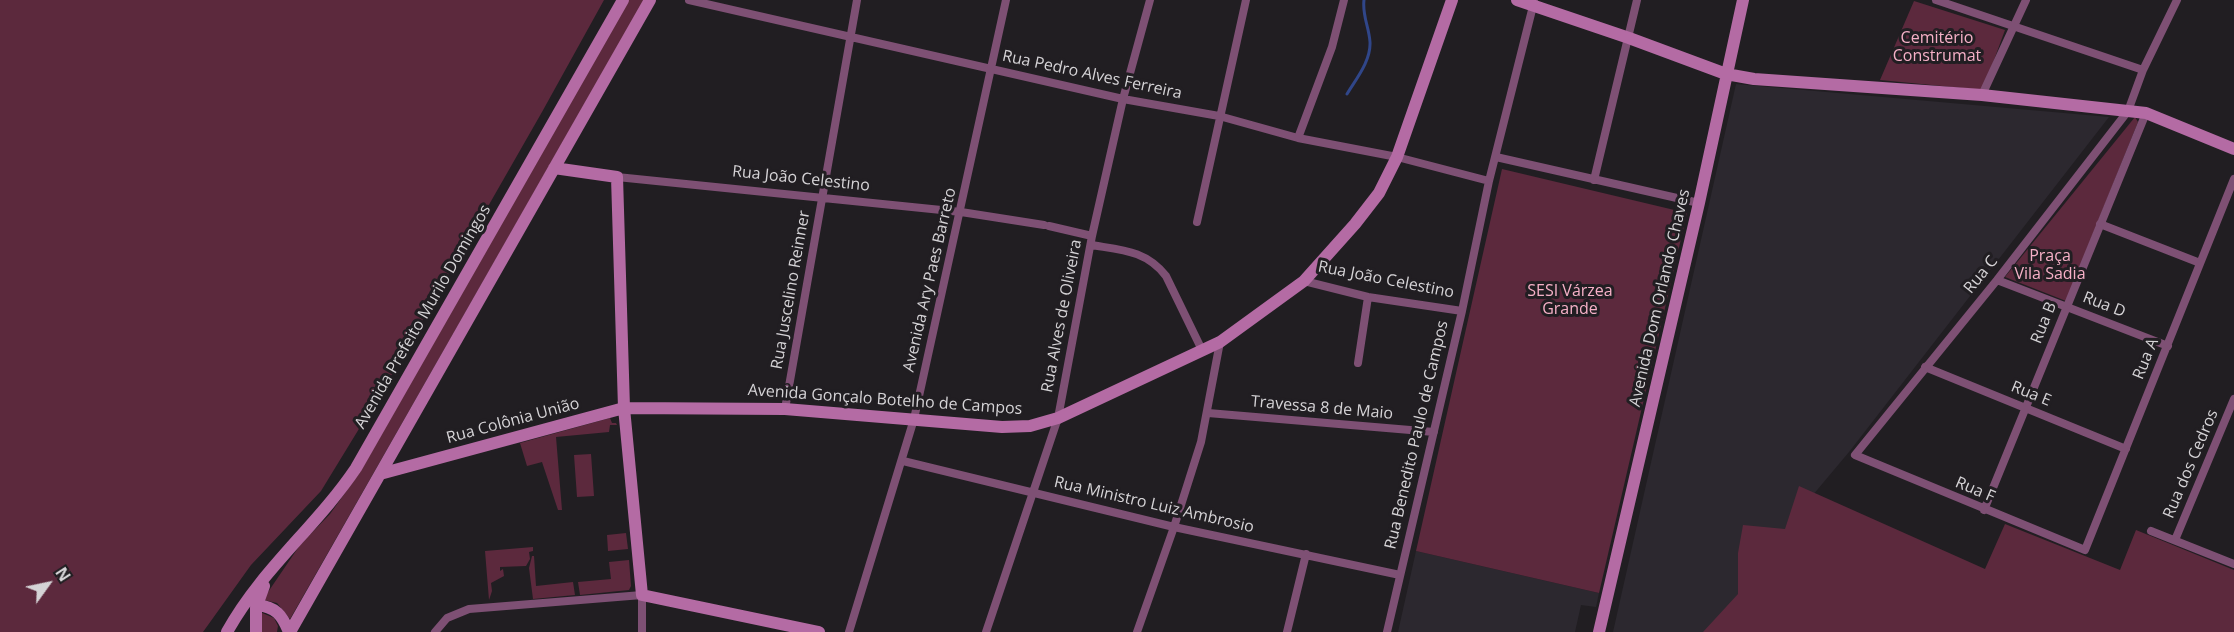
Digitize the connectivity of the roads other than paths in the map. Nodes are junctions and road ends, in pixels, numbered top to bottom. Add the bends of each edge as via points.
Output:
1 (622, 0) edge
2 (651, 0) edge
3 (689, 0) edge
4 (857, 0) edge
5 (1006, 0) edge
6 (1150, 0) edge
7 (1246, 0) edge
8 (1344, 0) edge
9 (1452, 0) edge
10 (1517, 0) edge
11 (1637, 0) edge
12 (1743, 0) edge
13 (1936, 0) edge
14 (2026, 0) edge
15 (2177, 0) edge
16 (1534, 3) edge
17 (2013, 26) junction
18 (850, 38) junction
19 (1629, 38) junction
20 (990, 69) junction
21 (2143, 69) junction
22 (1726, 74) junction
23 (1982, 95) junction
24 (1123, 99) junction
25 (2127, 111) junction
26 (2146, 113) junction
27 (1219, 116) junction
28 (1298, 138) junction
29 (2232, 146) edge
30 (1397, 157) junction
31 (1496, 157) junction
32 (554, 168) junction
33 (617, 177) junction
34 (2234, 179) edge
35 (1594, 180) junction
36 (1489, 181) junction
37 (823, 198) junction
38 (1699, 203) junction
39 (961, 212) junction
40 (1197, 222) dead end
41 (2100, 224) junction
42 (1091, 240) junction
43 (2200, 263) junction
44 (1997, 280) junction
45 (1304, 281) junction
46 (1368, 297) junction
47 (2067, 307) junction
48 (1462, 311) junction
49 (1220, 342) junction
50 (2168, 346) junction
51 (1202, 350) junction
52 (1358, 363) dead end
53 (1925, 367) junction
54 (2234, 399) edge
55 (2026, 407) junction
56 (624, 408) junction
57 (785, 408) junction
58 (1208, 414) junction
59 (1058, 418) junction
60 (914, 419) junction
61 (1434, 432) junction
62 (394, 449) junction
63 (2126, 449) junction
64 (1855, 455) joint
65 (903, 461) junction
66 (411, 466) junction
67 (380, 474) junction
68 (1034, 492) junction
69 (1984, 510) junction
70 (1174, 526) junction
71 (2151, 531) dead end
72 (2175, 540) junction
73 (2085, 550) joint
74 (1306, 554) junction
75 (2234, 564) edge
76 (272, 568) junction
77 (1400, 575) junction
78 (642, 595) junction
79 (1607, 602) junction
80 (257, 605) junction
81 (227, 632) edge
82 (256, 632) edge
83 (289, 632) edge
84 (435, 632) edge
85 (642, 632) edge
86 (819, 632) edge
87 (849, 632) edge
88 (986, 632) edge
89 (1137, 632) edge
90 (1287, 632) edge
91 (1387, 632) edge
92 (1599, 632) edge
93 (1609, 632) edge

1 - 76 street, Avenida Prefeito Murilo Domingos via 356,468 323,513
2 - 32 street
3 - 18 street, Rua Pedro Alves Ferreira
4 - 18 street, Rua Juscelino Reinner
5 - 20 street, Avenida Ary Paes Barreto
6 - 24 street, Rua Alves de Oliveira
7 - 27 street
8 - 28 street via 1332,47
9 - 30 street, Avenida Gonçalo Botelho de Campos
10 - 16 street
11 - 19 street
12 - 22 street, Avenida Dom Orlando Chaves
13 - 17 street
14 - 17 street
15 - 21 street, Rua C
16 - 19 street
16 - 31 street, Rua Benedito Paulo de Campos
17 - 21 street
17 - 23 street
18 - 20 street, Rua Pedro Alves Ferreira
18 - 37 street, Rua Juscelino Reinner
19 - 22 street
19 - 35 street
20 - 24 street, Rua Pedro Alves Ferreira
20 - 39 street, Avenida Ary Paes Barreto
21 - 25 street, Rua C
22 - 23 street
22 - 38 street, Avenida Dom Orlando Chaves
23 - 25 street
24 - 27 street, Rua Pedro Alves Ferreira
24 - 42 street, Rua Alves de Oliveira
25 - 26 street
25 - 44 street, Rua C
26 - 29 street
26 - 41 street, Rua B
27 - 28 street, Rua Pedro Alves Ferreira
27 - 40 street
28 - 30 street, Rua Pedro Alves Ferreira
30 - 36 street, Rua Pedro Alves Ferreira
30 - 45 street, Avenida Gonçalo Botelho de Campos via 1379,193
31 - 35 street
31 - 36 street, Rua Benedito Paulo de Campos
32 - 33 street, Rua João Celestino
32 - 62 street
33 - 37 street, Rua João Celestino
33 - 56 street
34 - 43 street, Rua A
35 - 38 street
36 - 48 street, Rua Benedito Paulo de Campos
37 - 39 street, Rua João Celestino
37 - 57 street, Rua Juscelino Reinner
38 - 79 street, Avenida Dom Orlando Chaves
39 - 42 street, Rua João Celestino via 1047,226
39 - 60 street, Avenida Ary Paes Barreto
41 - 43 street
41 - 47 street, Rua B
42 - 51 street, Rua João Celestino via 1135,253 1160,267
42 - 59 street, Rua Alves de Oliveira
43 - 50 street, Rua A
44 - 47 street, Rua D
44 - 53 street, Rua C
45 - 46 street, Rua João Celestino
45 - 49 street, Avenida Gonçalo Botelho de Campos
46 - 48 street, Rua João Celestino
46 - 52 street
47 - 50 street, Rua D
47 - 55 street, Rua B
48 - 61 street, Rua Benedito Paulo de Campos
49 - 51 street, Avenida Gonçalo Botelho de Campos
49 - 58 street
50 - 63 street, Rua A
51 - 59 street, Avenida Gonçalo Botelho de Campos
53 - 55 street, Rua E
53 - 64 street, Rua C
54 - 72 street, Rua dos Cedros
55 - 63 street, Rua E
55 - 69 street, Rua B
56 - 57 street, Avenida Gonçalo Botelho de Campos
56 - 66 street, Rua Colônia União
56 - 78 street
57 - 60 street, Avenida Gonçalo Botelho de Campos
58 - 61 street, Travessa 8 de Maio
58 - 70 street
59 - 60 street, Avenida Gonçalo Botelho de Campos via 1002,428
59 - 68 street, Rua Alves de Oliveira
60 - 65 street, Avenida Ary Paes Barreto
61 - 77 street, Rua Benedito Paulo de Campos
62 - 66 street via 401,462
62 - 67 street
63 - 73 street, Rua A
64 - 69 street, Rua F
65 - 68 street, Rua Ministro Luiz Ambrosio
65 - 87 street, Avenida Ary Paes Barreto
66 - 67 street, Rua Colônia União
67 - 83 street
68 - 70 street, Rua Ministro Luiz Ambrosio
68 - 88 street, Rua Alves de Oliveira
69 - 73 street, Rua F
70 - 74 street, Rua Ministro Luiz Ambrosio
70 - 89 street
71 - 72 street
72 - 75 street
74 - 77 street, Rua Ministro Luiz Ambrosio
74 - 90 street
76 - 80 street
76 - 81 street, Avenida Prefeito Murilo Domingos
77 - 91 street, Rua Benedito Paulo de Campos
78 - 84 street via 469,609 447,618
78 - 85 street
78 - 86 street
79 - 92 street, Avenida Dom Orlando Chaves
79 - 93 street, Avenida Dom Orlando Chaves
80 - 82 street
80 - 83 street via 274,609

